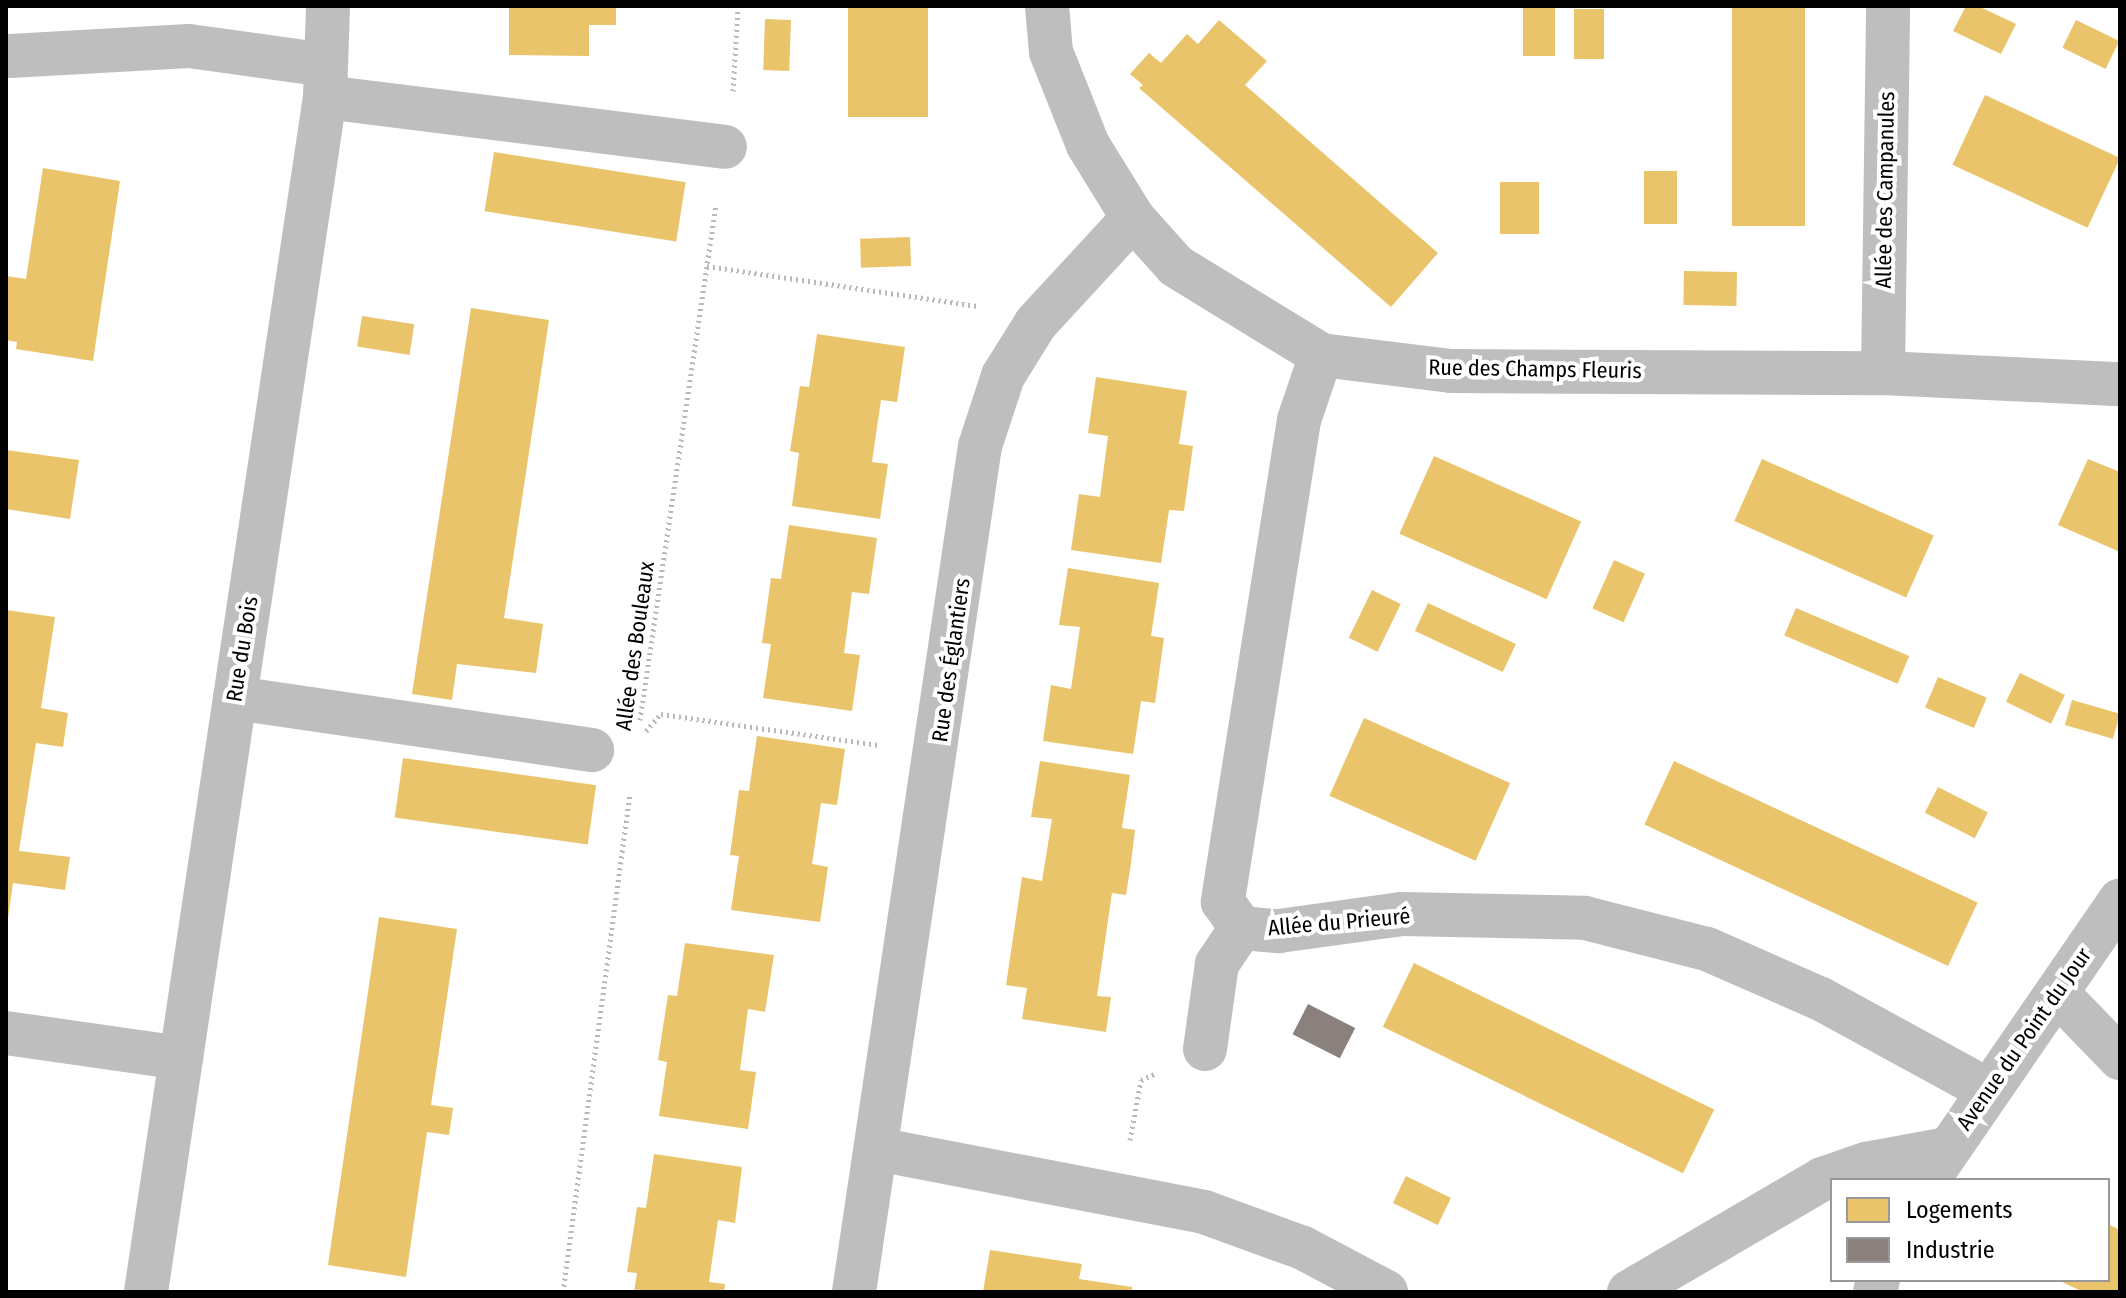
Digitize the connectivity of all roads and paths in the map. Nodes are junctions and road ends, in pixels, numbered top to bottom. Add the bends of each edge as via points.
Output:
1 (328, 6) edge
2 (738, 6) edge
3 (1047, 6) edge
4 (1888, 6) edge
5 (10, 56) dead end
6 (326, 81) junction
7 (725, 147) junction
8 (1133, 218) junction
9 (707, 266) junction
10 (1036, 323) junction
11 (1321, 355) junction
12 (1883, 373) junction
13 (2120, 384) edge
14 (235, 698) junction
15 (592, 750) dead end
16 (938, 754) junction
17 (630, 790) dead end
18 (2120, 900) edge
19 (1241, 928) junction
20 (2057, 993) junction
21 (6, 1033) edge
22 (1205, 1049) joint
23 (181, 1058) junction
24 (2120, 1058) edge
25 (1988, 1090) junction
26 (877, 1149) junction
27 (1938, 1165) edge
28 (1120, 1196) junction
29 (146, 1292) edge
30 (563, 1292) edge
31 (854, 1292) edge
32 (1386, 1292) edge
33 (1629, 1292) edge

1 - 6 street, Rue du Bois
2 - 7 path, Allée des Bouleaux
3 - 8 street, Rue des Champs Fleuris via 1051,52 1082,132
4 - 12 street, Allée des Campanules
5 - 6 street via 189,46
6 - 7 street
6 - 14 street, Rue du Bois
7 - 9 path, Allée des Bouleaux
8 - 10 street, Rue des Églantiers
8 - 11 street, Rue des Champs Fleuris via 1176,266
9 - 10 path via 989,308
9 - 16 path, Allée des Bouleaux via 636,742 661,714
10 - 16 street, Rue des Églantiers via 1003,376 980,446
11 - 12 street, Rue des Champs Fleuris via 1451,371
11 - 19 street, Allée du Prieuré via 1299,420 1223,902
12 - 13 street, Rue des Champs Fleuris
14 - 15 street
14 - 23 street, Rue du Bois
16 - 26 street, Rue des Églantiers
17 - 30 path
18 - 20 street, Avenue du Point du Jour
19 - 22 street via 1217,964
19 - 25 street, Allée du Prieuré via 1279,931 1401,914 1585,918 1707,949 1821,999
20 - 24 street
20 - 25 street, Avenue du Point du Jour
21 - 23 street
22 - 28 path via 1141,1080
23 - 29 street, Rue du Bois
25 - 27 street, Avenue du Point du Jour
26 - 28 street
26 - 31 street, Rue des Églantiers
27 - 33 street via 1866,1164 1822,1179
28 - 32 street via 1204,1212 1303,1248

